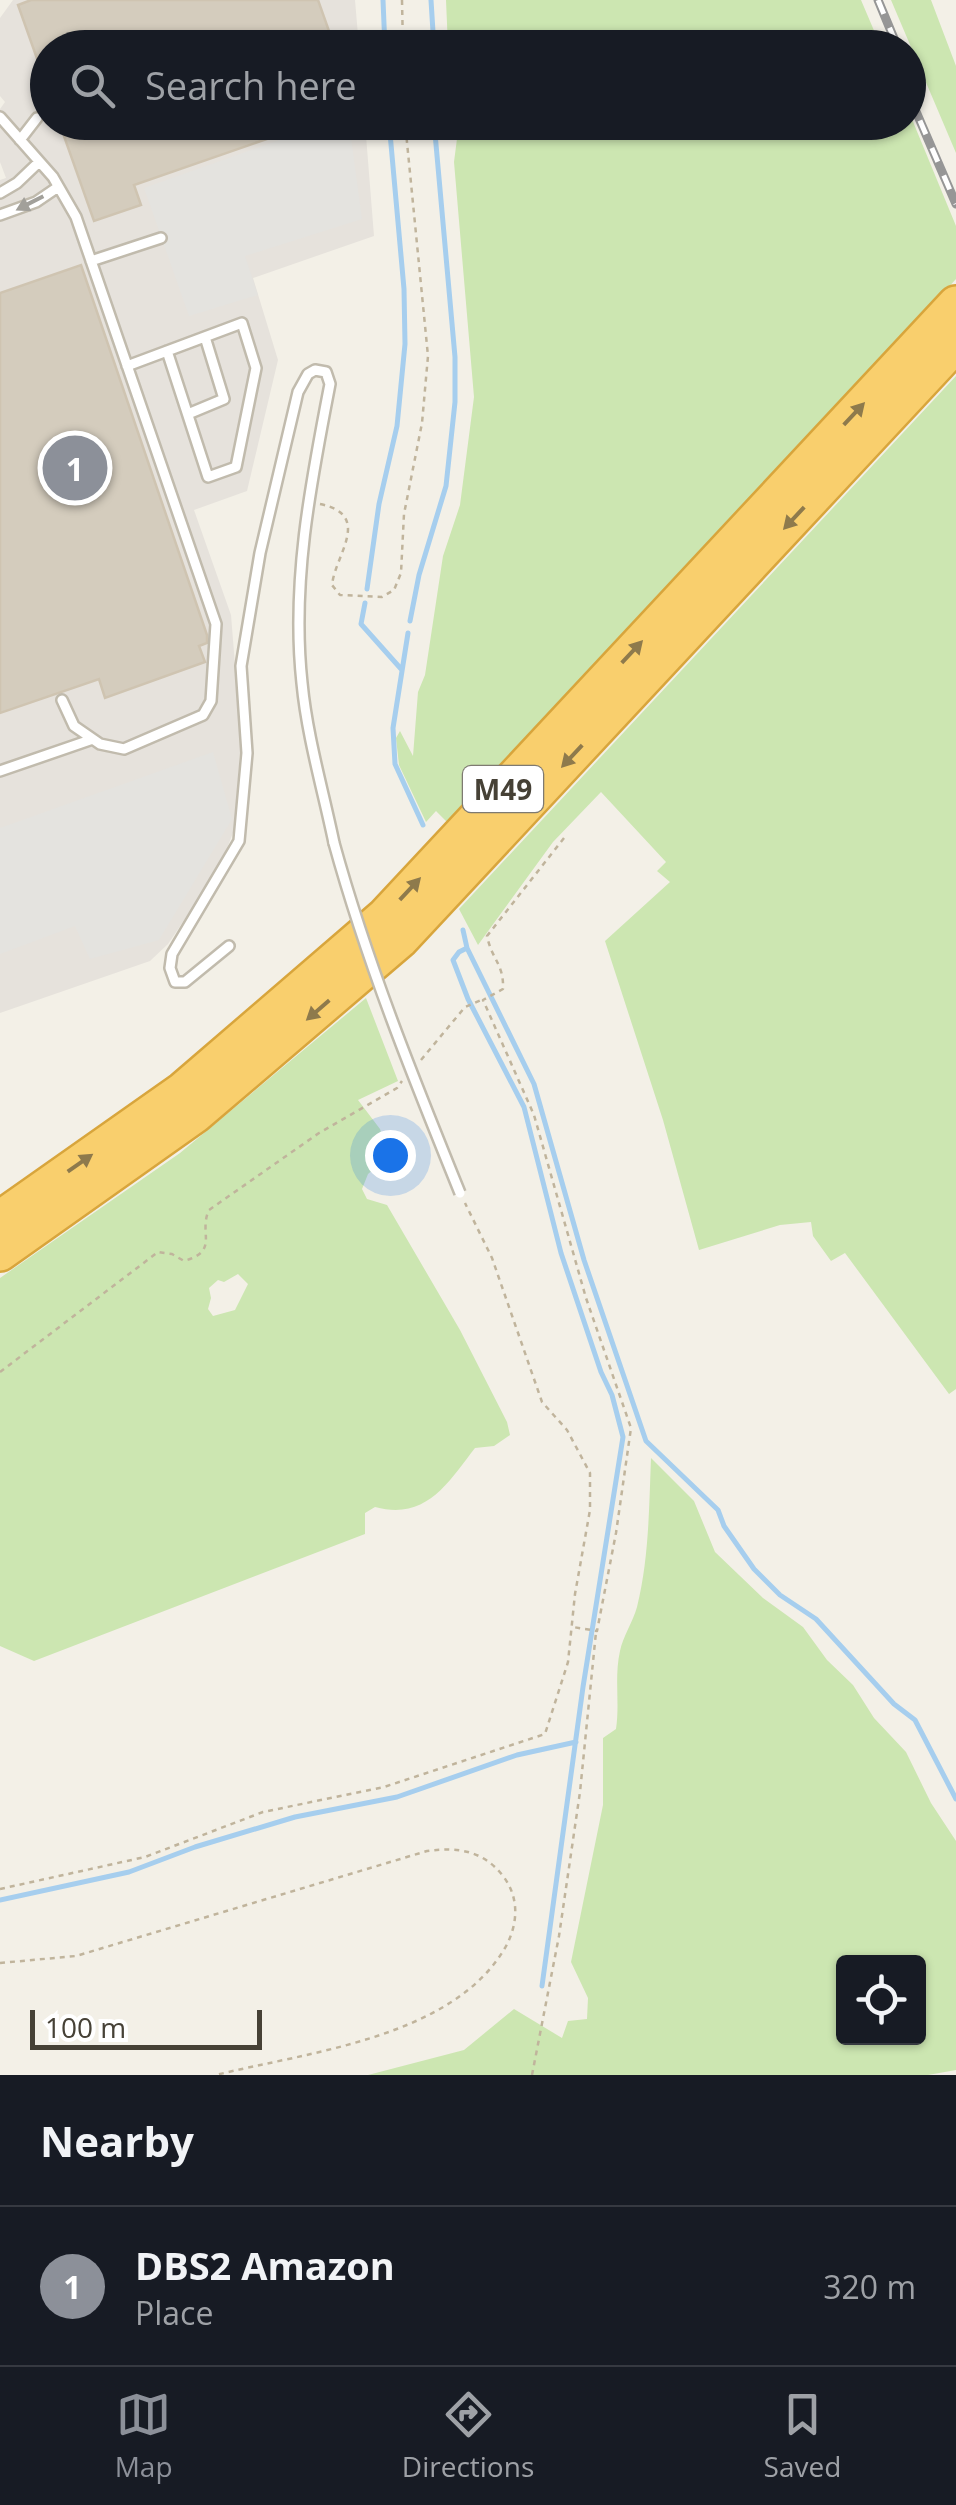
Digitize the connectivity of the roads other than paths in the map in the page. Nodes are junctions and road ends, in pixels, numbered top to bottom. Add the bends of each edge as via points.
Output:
1 (0, 117) edge
2 (30, 128) edge
3 (20, 140) junction
4 (39, 162) junction
5 (58, 187) junction
6 (0, 193) edge
7 (0, 215) edge
8 (161, 238) dead end
9 (91, 261) junction
10 (956, 304) edge
11 (205, 337) junction
12 (956, 344) edge
13 (167, 351) junction
14 (127, 366) junction
15 (188, 414) junction
16 (62, 700) dead end
17 (93, 739) junction
18 (0, 771) edge
19 (229, 946) dead end
20 (460, 1193) road end
21 (0, 1219) edge
22 (0, 1253) edge

1 - 3 lane
2 - 3 lane
3 - 4 lane
4 - 5 lane
4 - 6 lane
5 -> 7 lane
5 - 9 lane
8 - 9 lane
9 - 14 lane
21 -> 10 highway, M49 via 183,1090 385,916
11 - 13 lane
11 - 15 lane via 224,399
11 - 15 lane via 242,323 256,368 236,468 208,478
12 -> 22 highway, M49 via 400,940 195,1116
13 - 14 lane
13 - 15 lane
14 - 17 lane via 216,624 211,701 203,716 124,749
16 - 17 lane via 74,726
17 - 18 lane
19 - 20 lane, bridge via 185,982 175,982 172,954 239,841 247,754 241,666 298,392 316,370 326,372 330,384 298,600 302,684 353,914

